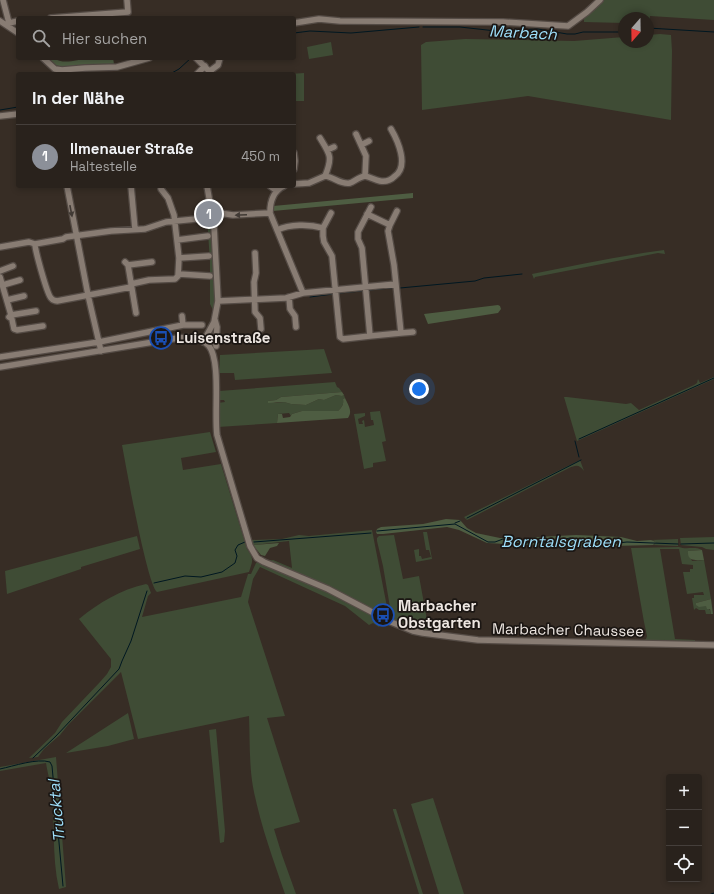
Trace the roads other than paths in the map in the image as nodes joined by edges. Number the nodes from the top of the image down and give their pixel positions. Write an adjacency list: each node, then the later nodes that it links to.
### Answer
1 (3, 0): 8 (street)
2 (127, 0): 4 (street)
3 (600, 0): 7 (street)
4 (76, 16)
5 (0, 21): 8 (street)
6 (16, 22): 8 (street)
7 (296, 23)
8 (8, 24): 9 (street)
9 (16, 31)
10 (45, 60): 15 (street)
11 (142, 60): 15 (street)
12 (198, 60): 14 (street)
13 (219, 60): 17 (street)
14 (205, 66): 16 (street); 17 (street)
15 (58, 72)
16 (199, 72)
17 (211, 72)
18 (16, 114): 19 (street)
19 (0, 116)
20 (391, 129): 28 (street)
21 (356, 134): 24 (street)
22 (320, 138): 26 (street)
23 (369, 141): 24 (street)
24 (361, 145): 28 (street)
25 (334, 147): 26 (street)
26 (327, 150): 27 (street)
27 (325, 176): 28 (street); 29 (street)
28 (364, 176)
29 (296, 184)
30 (67, 188): 51 (street, one-way to 51)
31 (131, 188): 49 (street)
32 (162, 188): 46 (street)
33 (207, 188): 38 (street)
34 (211, 188): 38 (street)
35 (273, 188): 37 (street)
36 (281, 188): 37 (street)
37 (277, 191): 42 (street)
38 (208, 196): 44 (street)
39 (371, 208): 43 (street)
40 (397, 211): 47 (street)
41 (331, 212): 48 (street)
42 (270, 213): 44 (street, one-way to 44); 50 (street)
43 (368, 214): 47 (street); 69 (street)
44 (212, 215): 77 (street)
45 (206, 218): 46 (street)
46 (175, 222): 49 (street); 53 (street)
47 (390, 225): 66 (street)
48 (323, 228): 50 (street); 70 (street)
49 (135, 229): 51 (street)
50 (277, 230): 71 (street)
51 (76, 236): 54 (street); 72 (street)
52 (208, 236): 53 (street)
53 (177, 240): 58 (street)
54 (35, 244): 55 (street); 72 (street)
55 (0, 247)
56 (255, 252): 76 (street)
57 (209, 256): 58 (street)
58 (179, 258): 62 (street)
59 (152, 262): 68 (street)
60 (13, 266): 61 (street)
61 (0, 271)
62 (179, 274): 63 (street); 68 (street)
63 (210, 276)
64 (0, 277): 67 (street)
65 (20, 280): 67 (street)
66 (396, 284): 69 (street); 90 (street)
67 (3, 285): 75 (street)
68 (131, 286): 72 (street); 79 (street)
69 (366, 287): 70 (street); 91 (street)
70 (336, 290): 71 (street); 91 (street)
71 (303, 293): 74 (street)
72 (88, 295): 92 (street)
73 (24, 296): 75 (street)
74 (289, 297): 76 (street); 86 (street)
75 (8, 300): 80 (street)
76 (254, 300): 77 (street); 87 (street)
77 (218, 301): 82 (street)
78 (36, 311): 80 (street)
79 (136, 313)
80 (10, 316): 85 (street)
81 (182, 316): 83 (street)
82 (215, 320): 94 (street); 95 (street)
83 (183, 325): 84 (street); 88 (street)
84 (202, 325)
85 (43, 326)
86 (296, 327)
87 (260, 329)
88 (151, 332): 92 (street); 93 (street)
89 (413, 332): 90 (street)
90 (401, 333): 91 (street)
91 (370, 336)
92 (99, 342): 96 (street); 97 (street)
93 (153, 342): 94 (street); 97 (street)
94 (203, 342): 101 (street, Marbacher Chaussee)
95 (216, 346)
96 (38, 351): 98 (street); 99 (street)
97 (101, 351): 99 (street)
98 (0, 357)
99 (39, 361): 100 (street)
100 (0, 367)
101 (714, 645)

